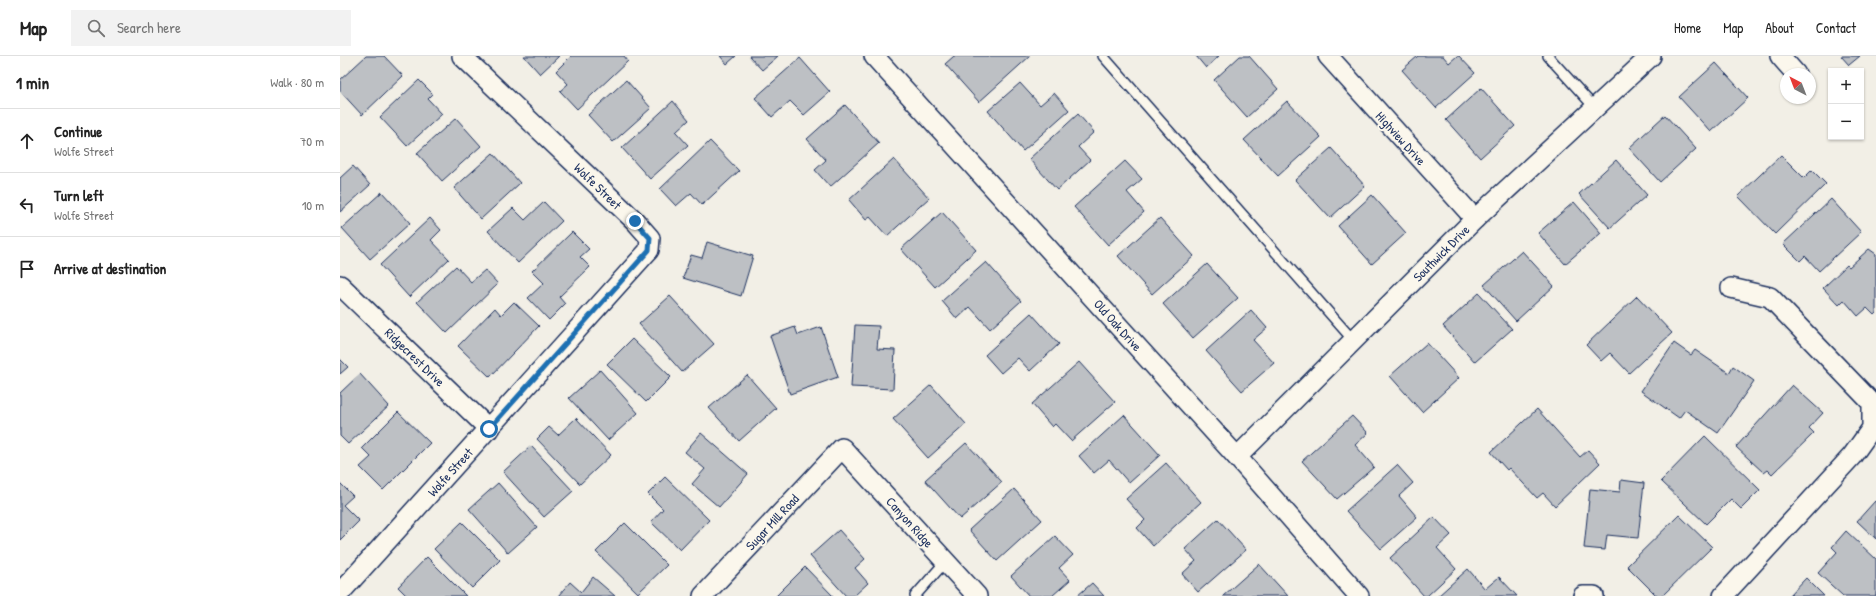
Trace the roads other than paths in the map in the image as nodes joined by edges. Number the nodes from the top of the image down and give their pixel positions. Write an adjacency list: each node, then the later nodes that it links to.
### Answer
1 (462, 56): 14 (street, Wolfe Street)
2 (874, 56): 16 (street, Old Oak Drive)
3 (1103, 56): 13 (lane)
4 (1328, 56): 10 (street, Highview Drive)
5 (1548, 56): 9 (lane)
6 (1651, 56): 9 (street, Southwick Drive)
7 (1780, 56): 8 (street)
8 (1791, 68)
9 (1595, 108): 10 (street, Southwick Drive)
10 (1475, 219): 13 (street, Southwick Drive)
11 (340, 286): 14 (street, Ridgecrest Drive)
12 (1731, 288): 25 (street)
13 (1354, 340): 16 (street, Southwick Drive)
14 (489, 429): 18 (street, Wolfe Street)
15 (842, 448): 17 (street, Canyon Ridge); 19 (street, Sugar Mill Road)
16 (1237, 457): 22 (street, Old Oak Drive)
17 (946, 561): 20 (lane); 21 (street, Canyon Ridge)
18 (340, 593)
19 (703, 596)
20 (915, 596)
21 (977, 596)
22 (1359, 596)
23 (1583, 596): 24 (street)
24 (1594, 596)
25 (1722, 596)

